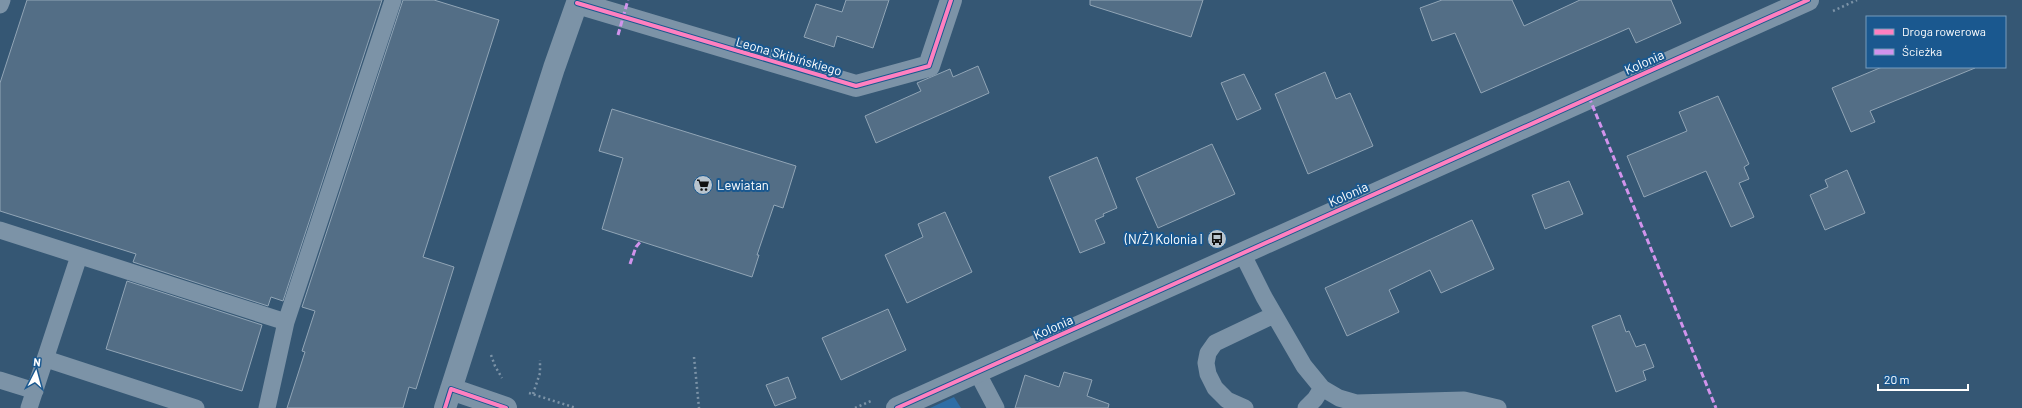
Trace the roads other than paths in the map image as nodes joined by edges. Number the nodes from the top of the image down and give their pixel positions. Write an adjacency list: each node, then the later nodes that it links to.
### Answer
1 (2, 0): 6 (lane)
2 (393, 0): 11 (lane)
3 (951, 0): 5 (street, Leona Skibińskiego)
4 (1808, 0): 8 (street, Kolonia)
5 (577, 2): 17 (street)
6 (0, 5)
7 (0, 230): 9 (lane)
8 (1242, 253): 10 (lane); 13 (street, Kolonia)
9 (79, 256): 11 (lane); 12 (lane)
10 (1274, 314): 15 (lane); 24 (lane)
11 (286, 322): 20 (lane)
12 (46, 359): 16 (lane); 19 (lane)
13 (977, 372): 22 (street, Kolonia); 23 (lane)
14 (0, 380): 16 (lane)
15 (1322, 388): 25 (lane); 26 (lane)
16 (35, 391): 18 (lane)
17 (448, 399): 21 (street)
18 (29, 408)
19 (196, 408)
20 (267, 408)
21 (506, 408)
22 (897, 408)
23 (996, 408)
24 (1245, 408)
25 (1306, 408)
26 (1498, 408)

